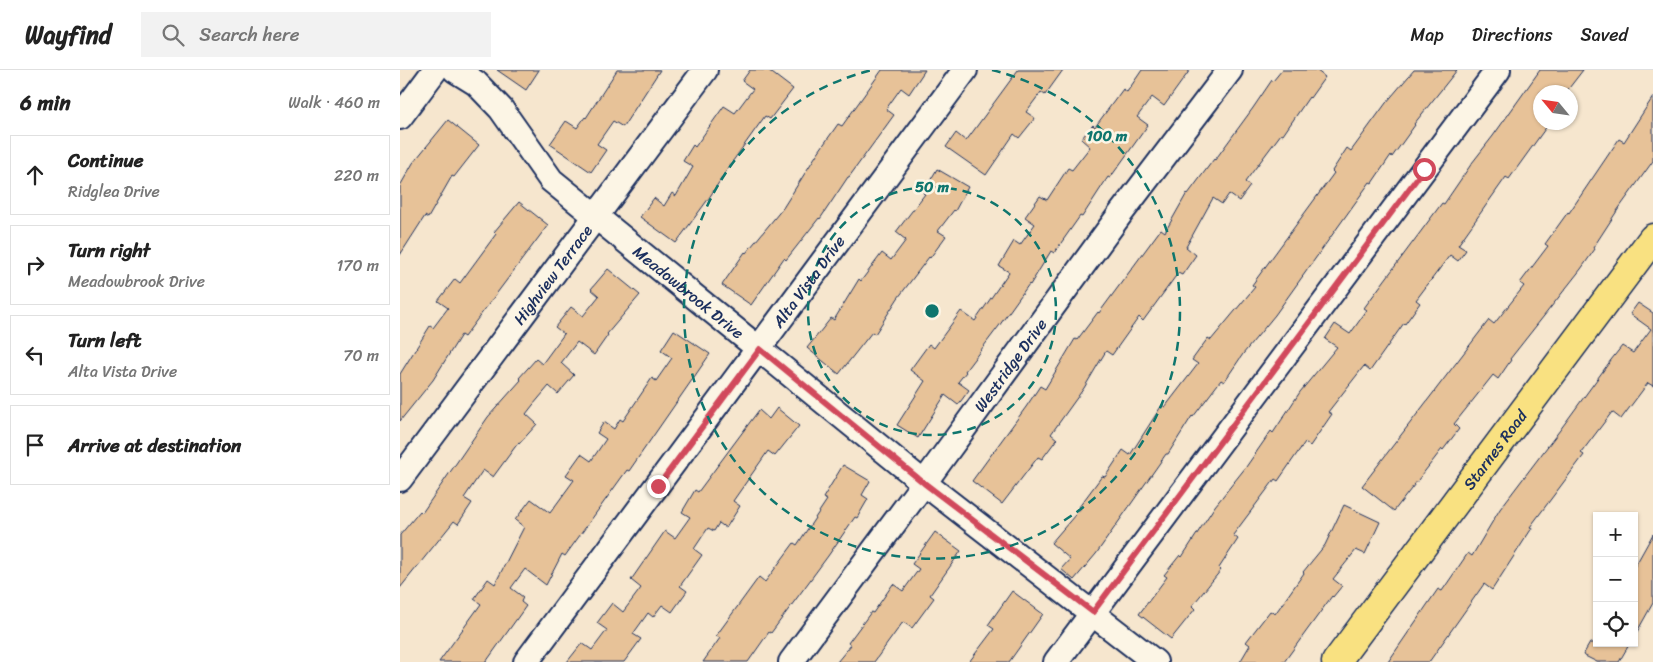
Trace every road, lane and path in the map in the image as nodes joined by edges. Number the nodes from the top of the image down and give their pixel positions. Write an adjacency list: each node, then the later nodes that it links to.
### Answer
1 (435, 70): 7 (street)
2 (455, 70): 8 (street, Meadowbrook Drive)
3 (705, 70): 8 (street, Highview Terrace)
4 (965, 70): 10 (street, Alta Vista Drive)
5 (1230, 70): 12 (street, Westridge Drive)
6 (1498, 70): 13 (street)
7 (400, 117)
8 (595, 216): 10 (street, Meadowbrook Drive); 11 (street, Highview Terrace)
9 (1653, 238): 18 (main road, Starnes Road)
10 (760, 349): 12 (street, Meadowbrook Drive); 14 (street, Alta Vista Drive)
11 (400, 479)
12 (924, 483): 13 (street, Meadowbrook Drive); 15 (street, Westridge Drive)
13 (1093, 612): 16 (street); 17 (street, Meadowbrook Drive)
14 (526, 662)
15 (791, 662)
16 (1056, 662)
17 (1155, 662)
18 (1336, 662)

